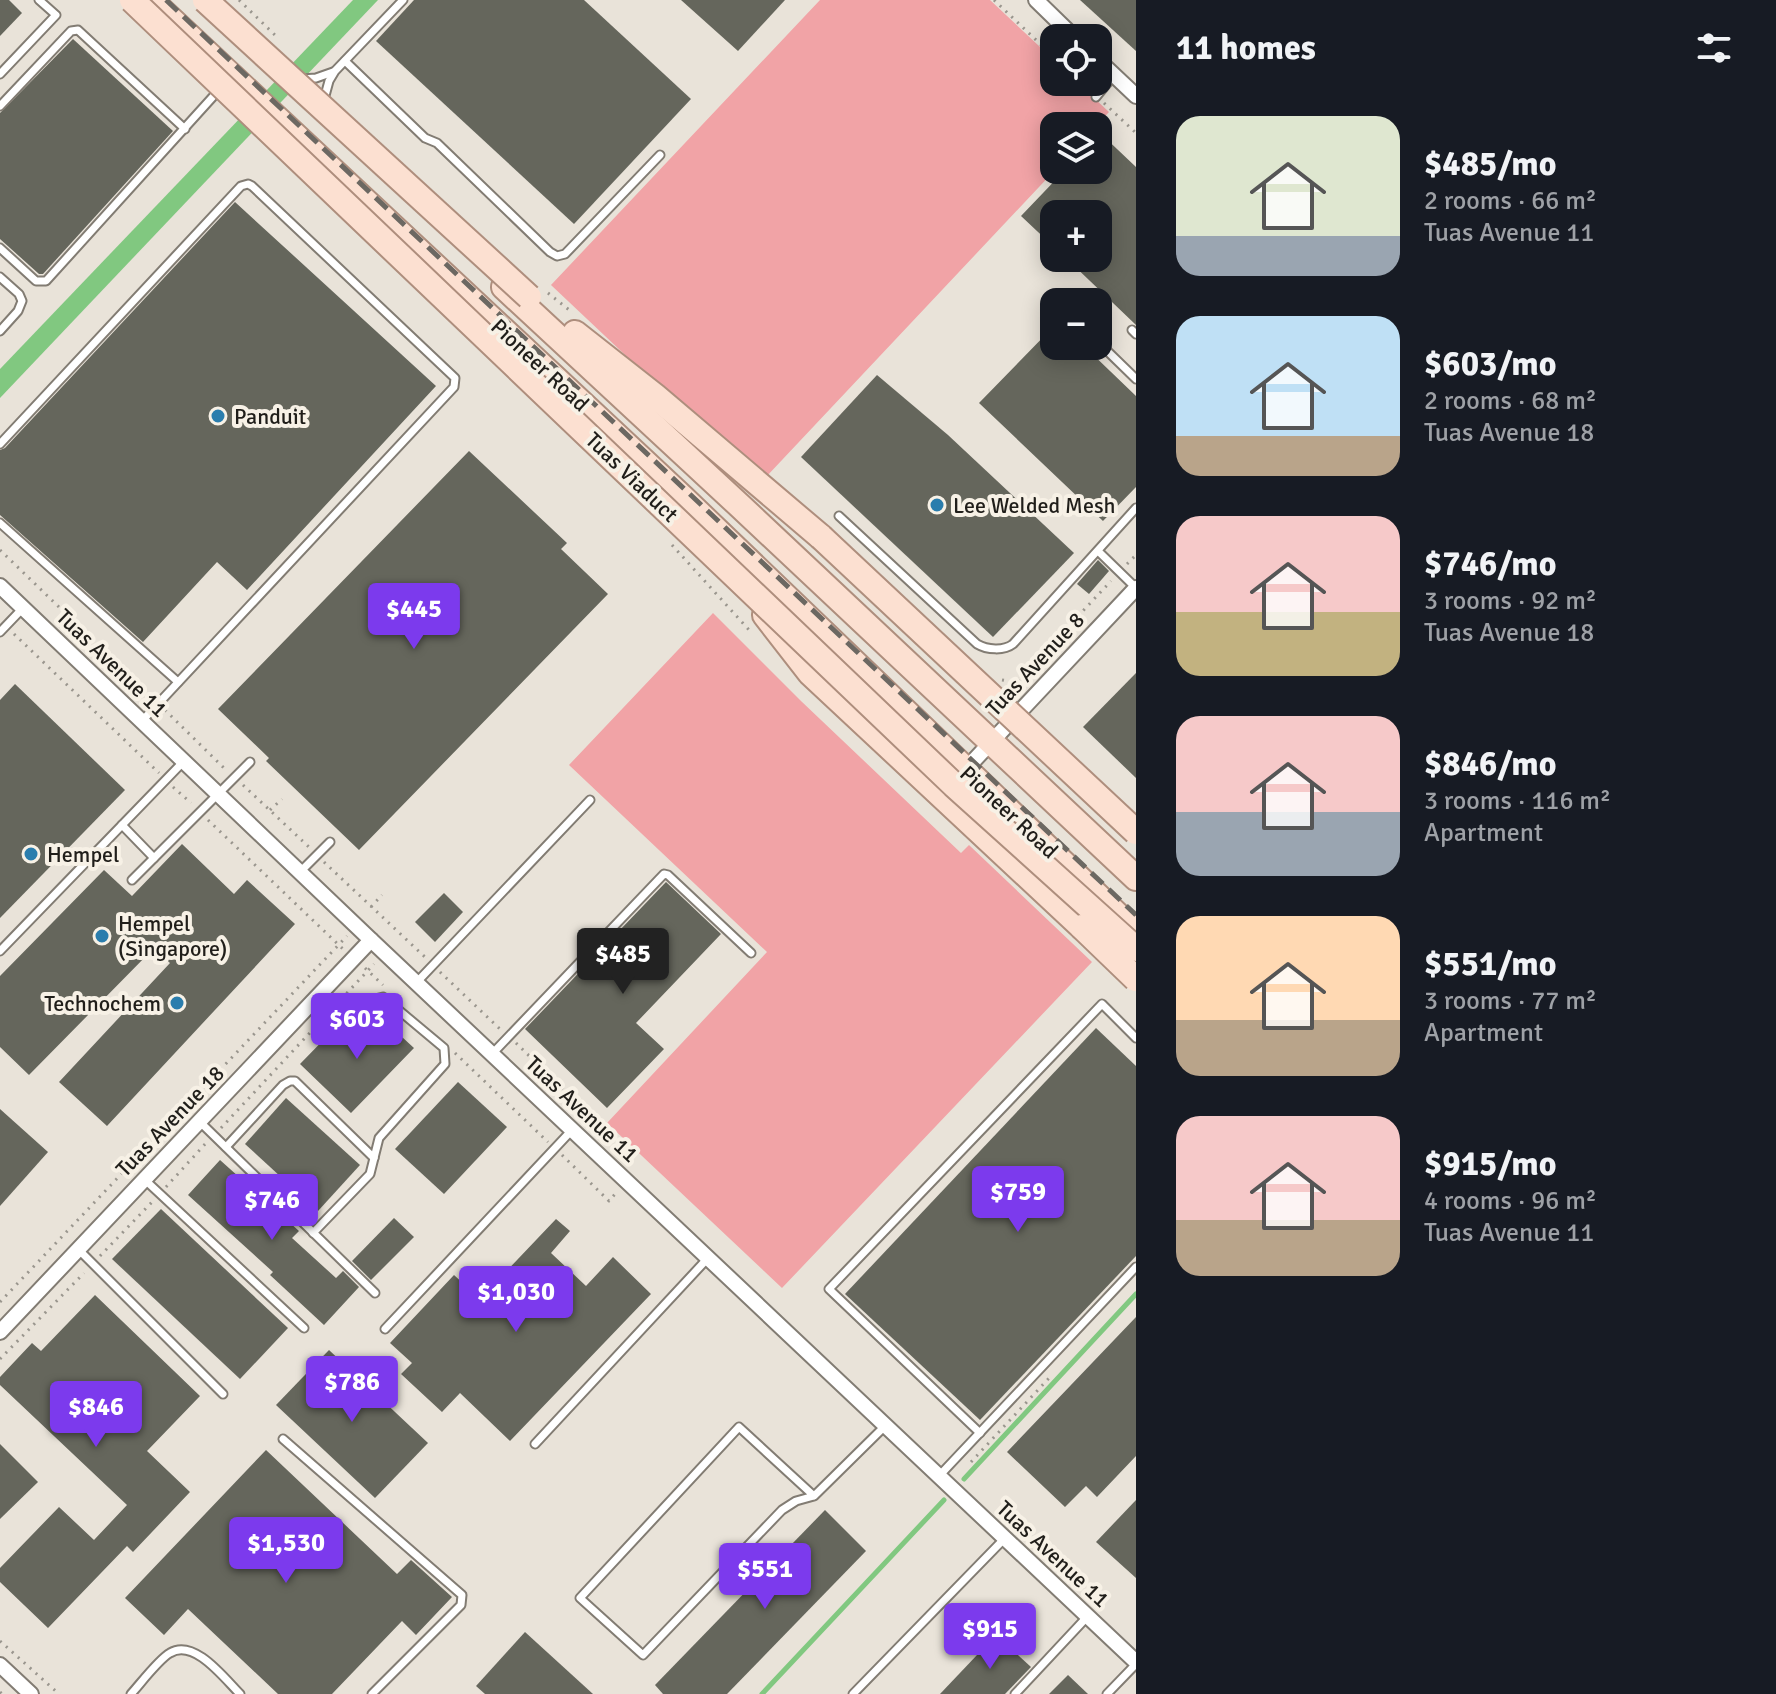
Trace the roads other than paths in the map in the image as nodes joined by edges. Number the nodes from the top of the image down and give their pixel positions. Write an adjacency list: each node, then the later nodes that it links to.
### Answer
1 (39, 0): 11 (lane)
2 (132, 0): 55 (main road, Tuas Viaduct, bridge)
3 (150, 0): 13 (main road, Pioneer Road)
4 (194, 0): 14 (main road, Pioneer Road)
5 (205, 0): 45 (main road, bridge)
6 (403, 0): 9 (lane)
7 (1036, 0): 8 (street)
8 (1061, 24)
9 (345, 61): 10 (lane); 20 (lane)
10 (335, 71): 14 (lane); 18 (lane)
11 (0, 74)
12 (1114, 75): 15 (street); 16 (lane)
13 (233, 77): 19 (lane); 27 (main road, Pioneer Road)
14 (282, 81): 18 (main road, Pioneer Road)
15 (1136, 96)
16 (1096, 97)
17 (0, 106): 19 (lane)
18 (320, 116): 38 (main road, Pioneer Road)
19 (185, 129): 21 (lane)
20 (660, 155)
21 (0, 248)
22 (0, 277): 23 (lane)
23 (0, 331)
24 (1112, 356): 25 (lane)
25 (1136, 379)
26 (0, 444): 36 (lane)
27 (683, 498): 41 (main road, Pioneer Road); 58 (main road, bridge)
28 (1136, 508): 31 (lane)
29 (839, 516): 31 (lane)
30 (0, 523): 36 (lane)
31 (1098, 551): 33 (lane)
32 (0, 586): 34 (street, Tuas Avenue 11)
33 (1136, 588): 38 (street, Tuas Avenue 8)
34 (23, 608): 35 (lane); 37 (street, Tuas Avenue 11)
35 (3, 629)
36 (178, 682): 37 (lane)
37 (142, 721): 39 (street, Tuas Avenue 11)
38 (991, 742): 41 (street, Tuas Avenue 8); 49 (main road, Pioneer Road)
39 (184, 761): 42 (street, Tuas Avenue 11); 44 (lane)
40 (250, 762): 42 (lane)
41 (965, 770): 51 (main road, Pioneer Road)
42 (219, 794): 47 (lane); 48 (street, Tuas Avenue 11)
43 (590, 800): 59 (lane)
44 (122, 825): 47 (lane); 56 (lane)
45 (1136, 832)
46 (330, 842): 48 (lane)
47 (154, 858): 50 (lane)
48 (300, 872): 53 (street, Tuas Avenue 11)
49 (1136, 878)
50 (132, 880)
51 (1115, 912): 52 (main road, Pioneer Road); 54 (lane)
52 (1136, 933)
53 (371, 940): 59 (street, Tuas Avenue 11); 63 (street, Tuas Avenue 18)
54 (1086, 944)
55 (1136, 949)
56 (0, 951)
57 (751, 953): 62 (lane)
58 (1136, 979)
59 (416, 983): 62 (street, Tuas Avenue 11)
60 (356, 1021): 66 (lane)
61 (1136, 1038): 78 (lane)
62 (492, 1054): 64 (street, Tuas Avenue 11)
63 (199, 1121): 65 (lane); 67 (street, Tuas Avenue 18)
64 (572, 1130): 70 (street, Tuas Avenue 11); 74 (lane)
65 (226, 1147): 66 (lane); 68 (lane)
66 (374, 1158): 68 (lane)
67 (144, 1179): 69 (street, Tuas Avenue 18); 73 (lane)
68 (313, 1233): 72 (lane)
69 (78, 1249): 75 (street, Tuas Avenue 18); 76 (lane)
70 (708, 1258): 77 (street, Tuas Avenue 11); 80 (lane)
71 (1136, 1267): 78 (lane)
72 (375, 1293)
73 (304, 1328)
74 (385, 1329)
75 (0, 1332)
76 (223, 1394)
77 (885, 1426): 81 (street, Tuas Avenue 11); 82 (lane)
78 (980, 1433): 81 (lane)
79 (283, 1439): 90 (lane)
80 (535, 1444)
81 (939, 1476): 83 (street, Tuas Avenue 11)
82 (814, 1496): 82 (lane)
83 (1005, 1538): 84 (street, Tuas Avenue 11); 91 (lane)
84 (1088, 1617): 85 (street, Tuas Avenue 11); 92 (lane)
85 (1136, 1663): 93 (lane)
86 (0, 1665): 87 (street)
87 (31, 1694)
88 (131, 1694): 89 (lane)
89 (240, 1694)
90 (372, 1694)
91 (853, 1694)
92 (1015, 1694)
93 (1107, 1694)

